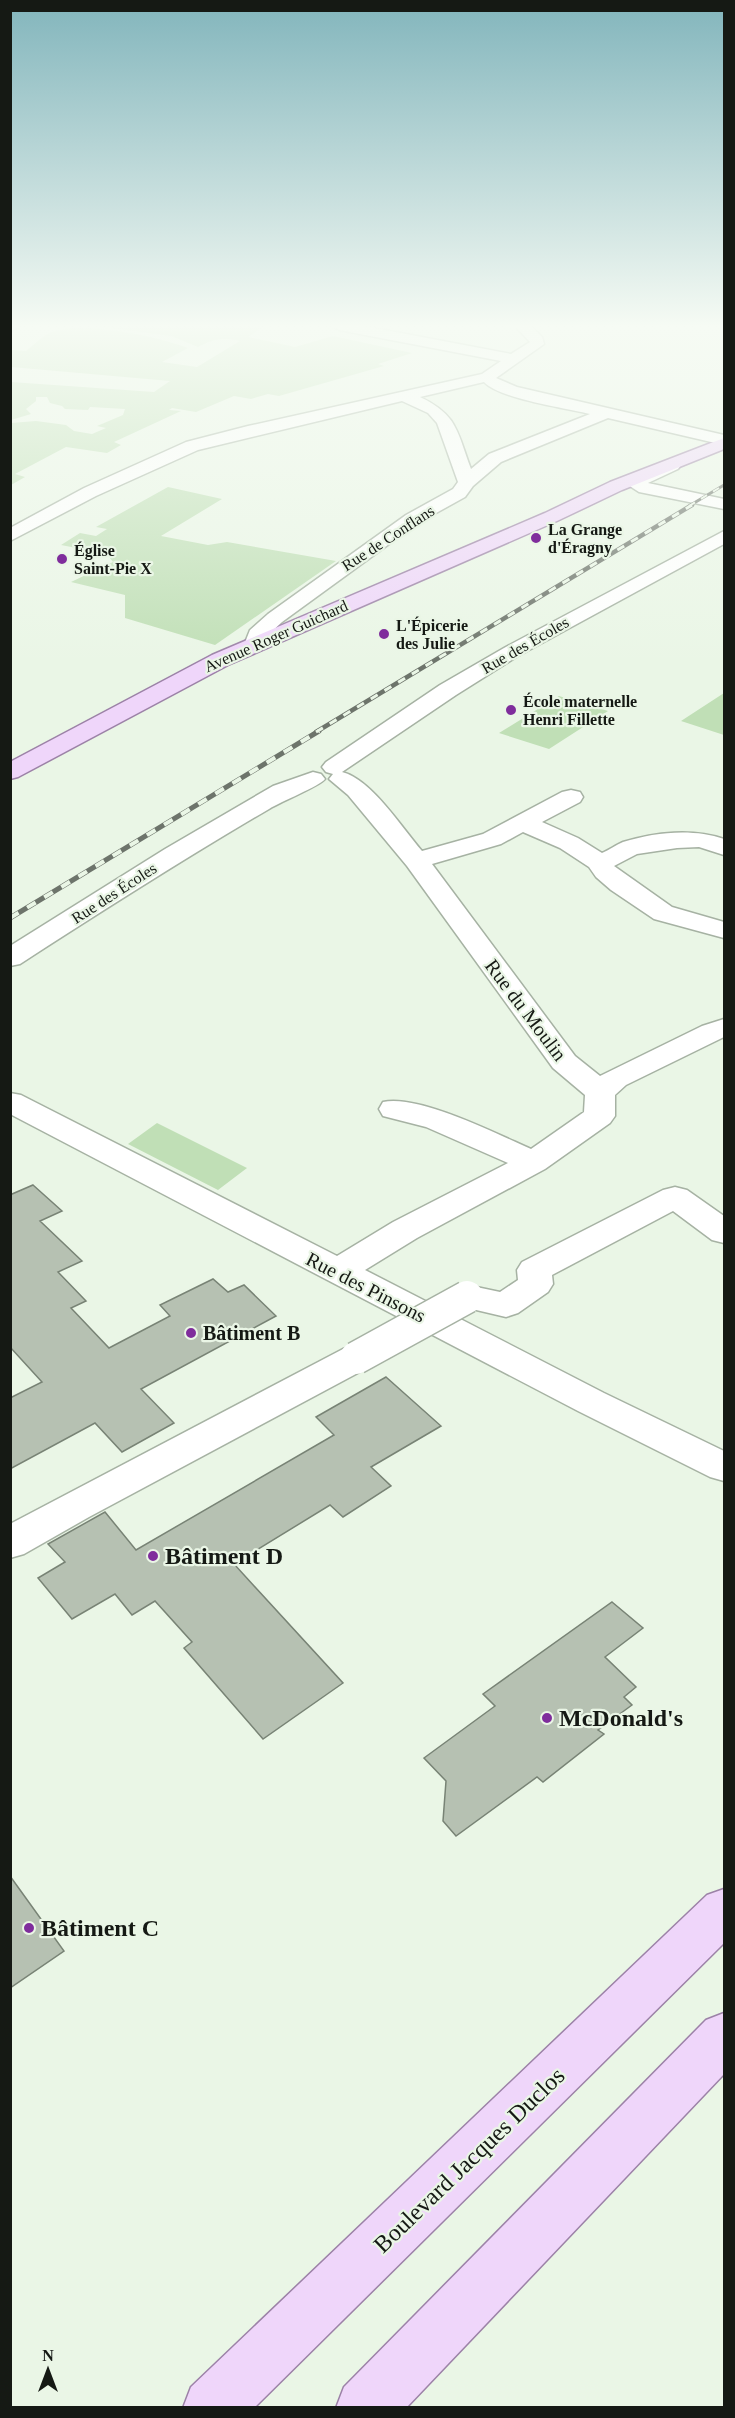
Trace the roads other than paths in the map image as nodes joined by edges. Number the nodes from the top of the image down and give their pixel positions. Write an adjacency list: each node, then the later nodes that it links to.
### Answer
1 (219, 439): 8 (street)
2 (451, 439): 5 (street)
3 (540, 439): 5 (street, Rue de Conflans)
4 (724, 442): 6 (main road, Avenue Roger Guichard); 6 (main road, Avenue Roger Guichard)
5 (467, 482): 10 (street, Rue de Conflans)
6 (639, 484): 7 (street); 10 (main road, Avenue Roger Guichard)
7 (724, 504)
8 (10, 536)
9 (722, 539): 12 (street, Rue des Écoles)
10 (255, 645): 11 (main road, Avenue Roger Guichard)
11 (10, 772)
12 (330, 775): 16 (street, Rue du Moulin); 19 (street, Rue des Écoles)
13 (572, 797): 14 (street)
14 (523, 822): 16 (street); 17 (street)
15 (724, 847): 17 (street)
16 (416, 861): 21 (street, Rue du Moulin)
17 (599, 862): 18 (street)
18 (724, 930)
19 (10, 958)
20 (717, 1038): 21 (street)
21 (600, 1092): 24 (street)
22 (10, 1102): 26 (street, Rue des Pinsons)
23 (394, 1109): 24 (street)
24 (534, 1162): 26 (street)
25 (724, 1232): 28 (street, bridge)
26 (336, 1272): 27 (street, Rue des Pinsons)
27 (724, 1467)
28 (10, 1543)
29 (724, 1911): 31 (main road, Boulevard Jacques Duclos)
30 (724, 2038): 32 (main road)
31 (212, 2408)
32 (365, 2408)

